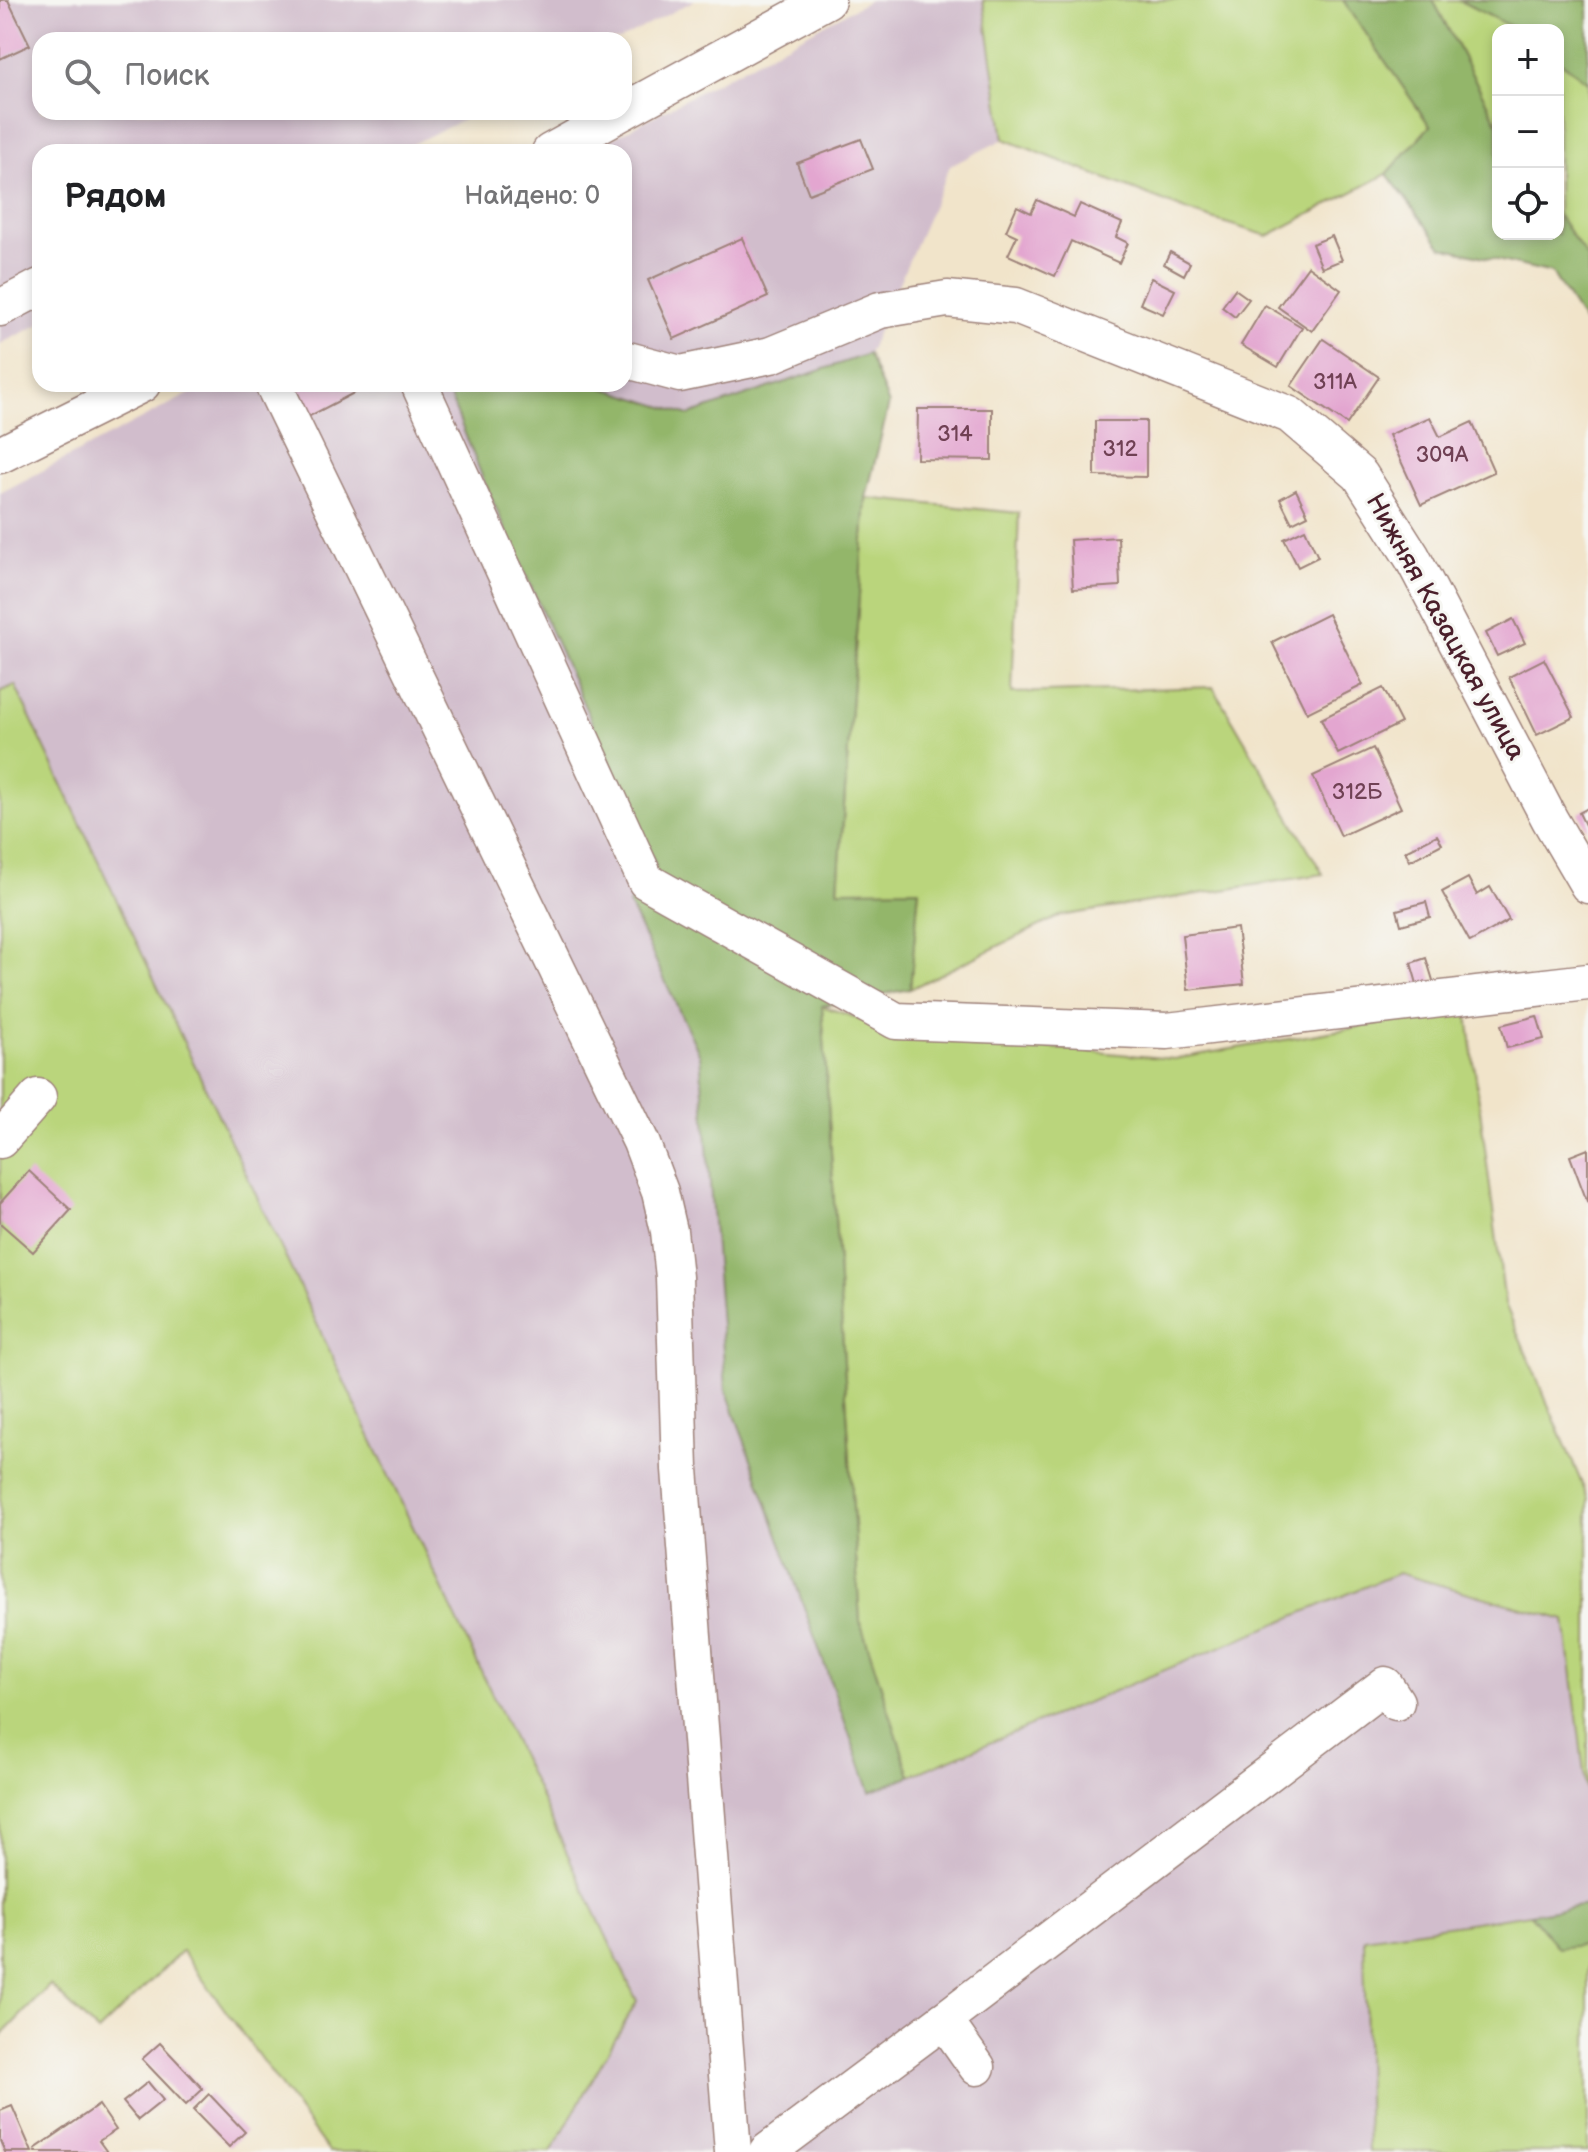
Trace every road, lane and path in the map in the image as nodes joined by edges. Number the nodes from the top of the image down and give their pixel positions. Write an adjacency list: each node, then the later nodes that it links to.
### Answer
1 (827, 0): 2 (street)
2 (632, 106)
3 (607, 120): 4 (street)
4 (564, 144)
5 (32, 291): 6 (street)
6 (0, 308)
7 (632, 361): 12 (street, Нижняя Казацкая улица)
8 (126, 392): 11 (street)
9 (277, 392): 19 (street)
10 (423, 392): 13 (street)
11 (0, 455)
12 (1588, 885)
13 (1588, 982)
14 (38, 1097): 15 (street)
15 (0, 1140)
16 (1396, 1702): 17 (street)
17 (944, 2020): 18 (street); 20 (street)
18 (977, 2067)
19 (733, 2152)
20 (767, 2152)

